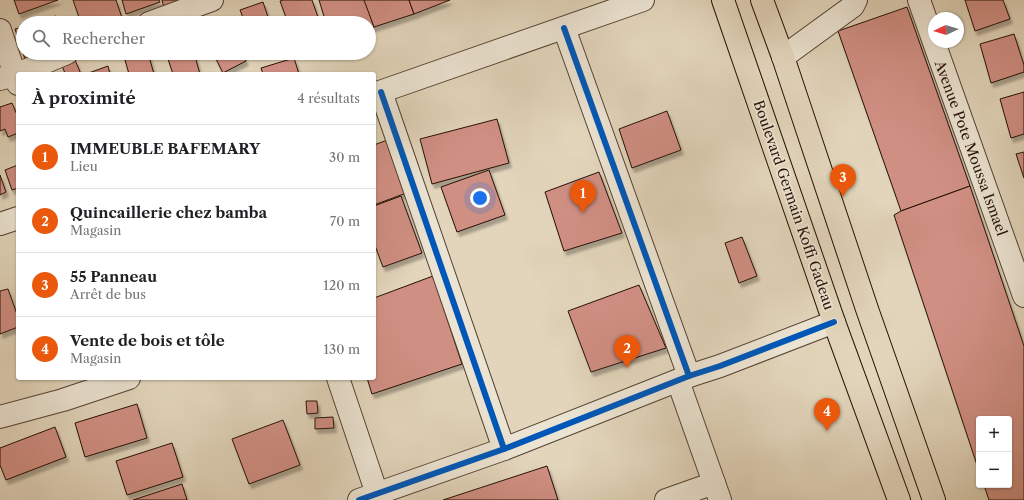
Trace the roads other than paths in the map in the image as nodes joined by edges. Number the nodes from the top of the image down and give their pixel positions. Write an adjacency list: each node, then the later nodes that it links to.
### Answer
1 (212, 0): 7 (street)
2 (643, 0): 8 (street)
3 (722, 0): 18 (main road, Boulevard Germain Koffi Gadeau)
4 (762, 0): 10 (main road)
5 (856, 0): 10 (street)
6 (919, 0): 17 (street, Avenue Pote Moussa Ismael)
7 (168, 16)
8 (564, 28): 14 (street); 19 (street)
9 (0, 30): 13 (street)
10 (783, 57): 28 (main road)
11 (52, 60): 12 (street)
12 (26, 72)
13 (11, 79)
14 (378, 93): 23 (street)
15 (16, 219): 16 (street)
16 (0, 224)
17 (1024, 296)
18 (834, 322): 19 (street); 27 (main road, Boulevard Germain Koffi Gadeau)
19 (683, 378): 23 (street); 24 (street)
20 (123, 380): 22 (street)
21 (339, 380): 25 (street)
22 (0, 417)
23 (504, 448): 25 (street)
24 (717, 492): 26 (street)
25 (368, 497)
26 (666, 500)
27 (899, 500)
28 (934, 500)

